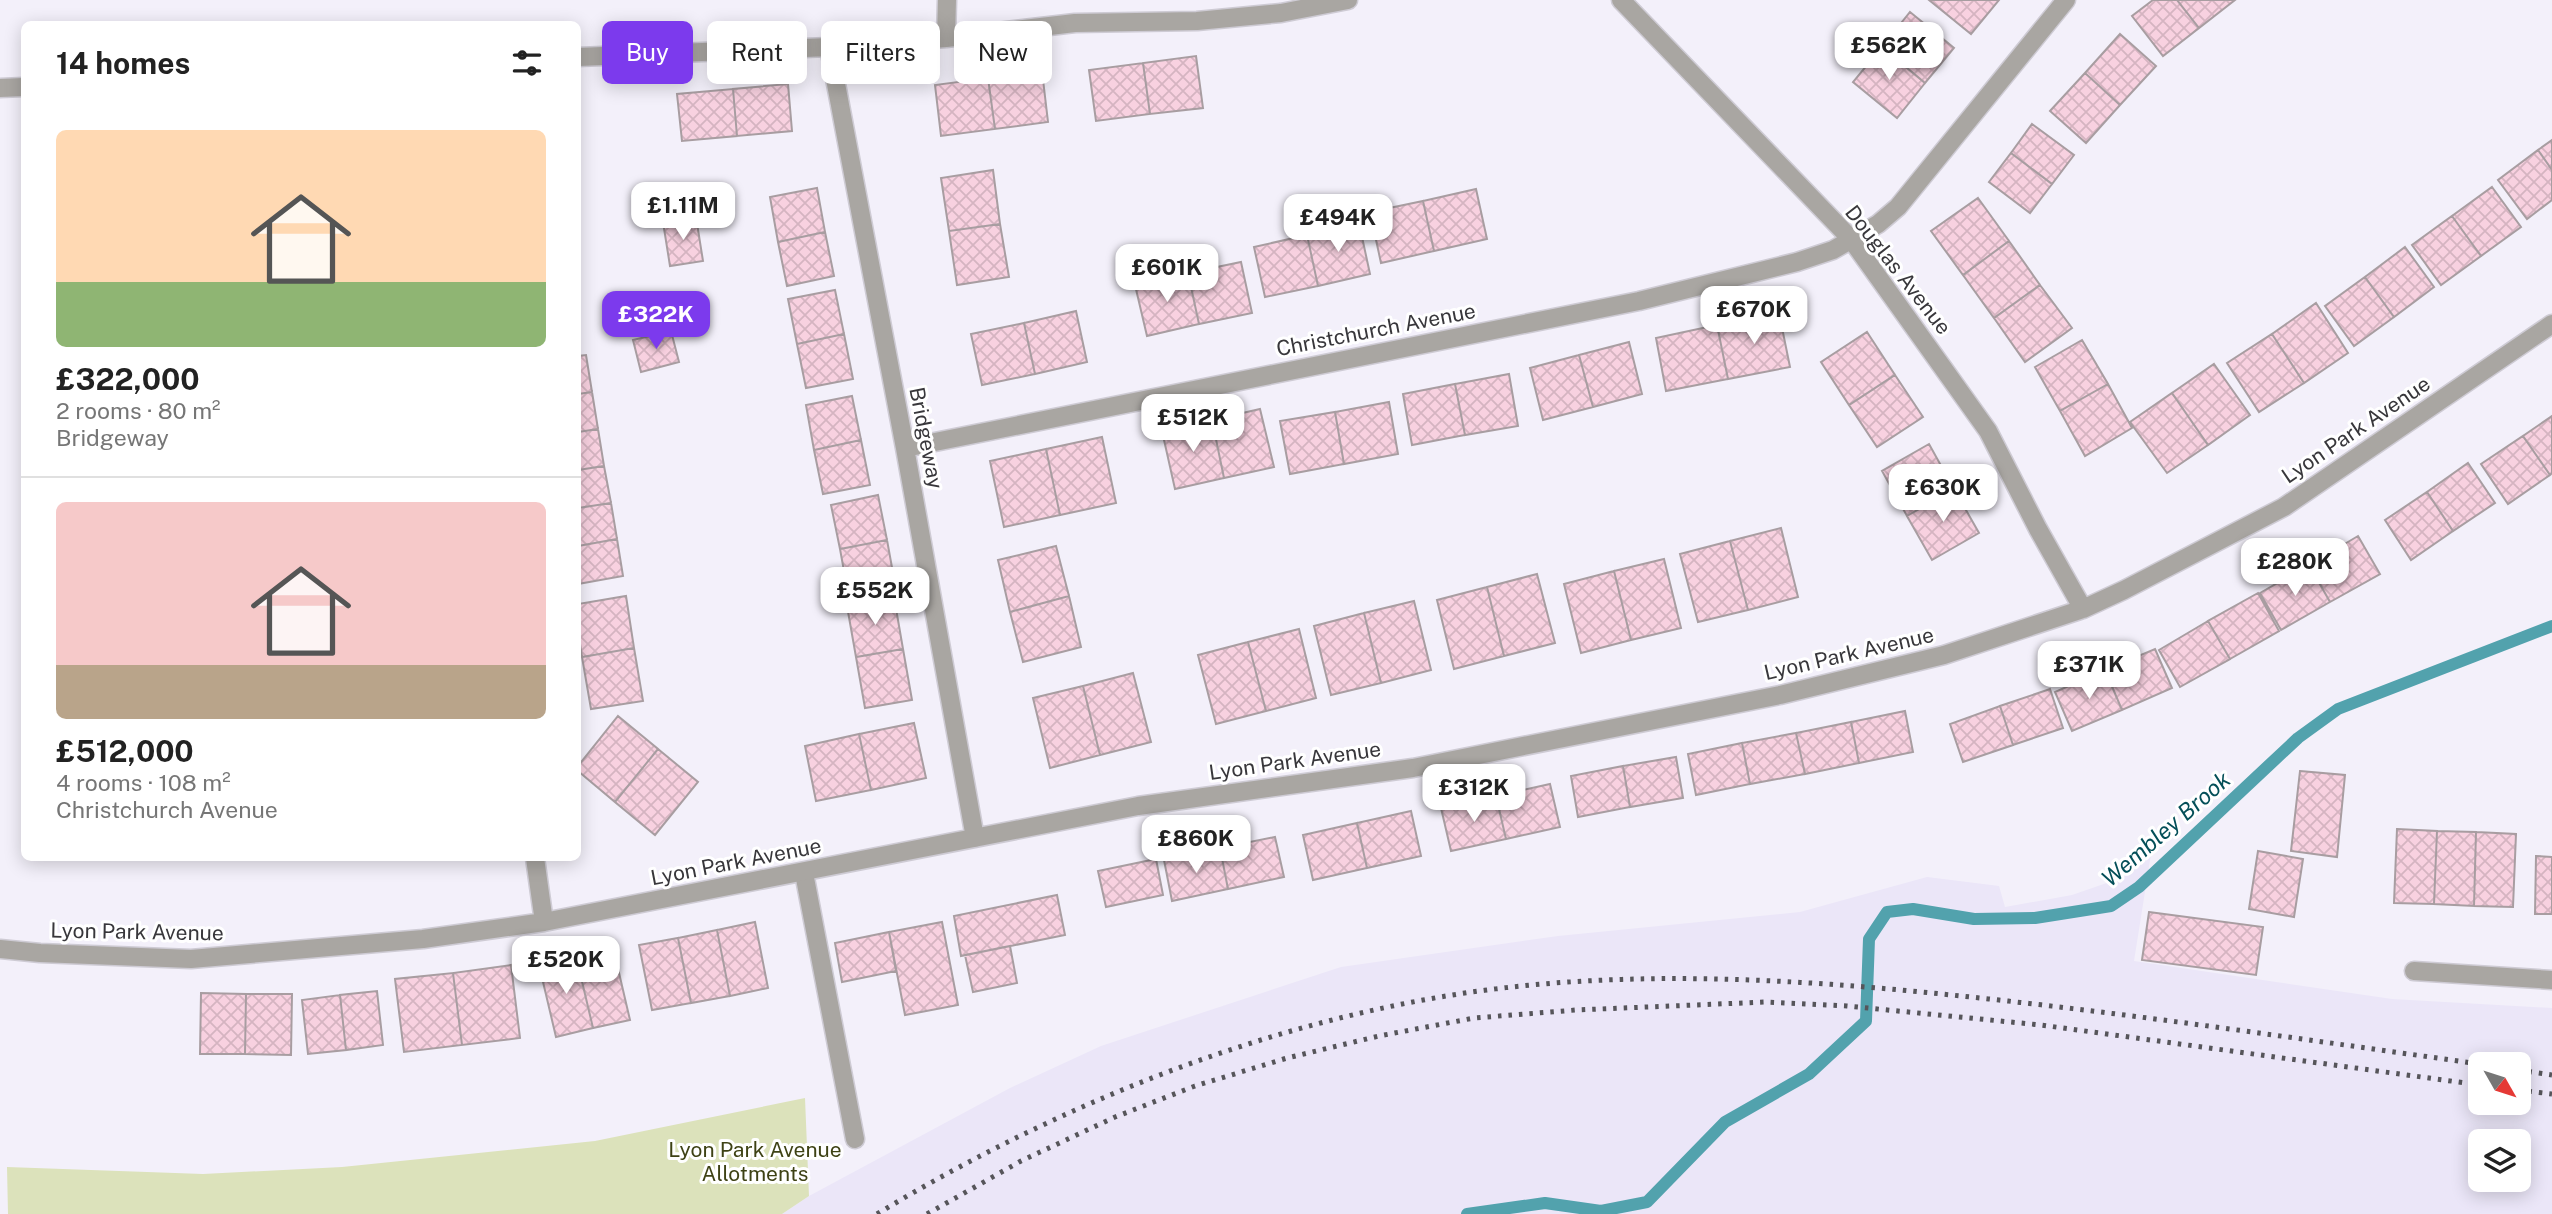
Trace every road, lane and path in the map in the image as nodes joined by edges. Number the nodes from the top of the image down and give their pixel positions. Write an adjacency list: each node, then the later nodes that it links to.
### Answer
1 (947, 0): 6 (street)
2 (1348, 0): 6 (street)
3 (1621, 0): 12 (street, Douglas Avenue)
4 (2066, 0): 12 (street, Christchurch Avenue)
5 (940, 38): 6 (street)
6 (946, 38)
7 (821, 47): 8 (street)
8 (581, 57)
9 (836, 84): 14 (street, Bridgeway)
10 (21, 87): 11 (street)
11 (0, 88)
12 (1851, 239): 14 (street, Christchurch Avenue); 15 (street, Douglas Avenue)
13 (2552, 324): 15 (street, Lyon Park Avenue)
14 (905, 448): 16 (street, Bridgeway)
15 (2083, 609): 16 (street, Lyon Park Avenue)
16 (975, 838): 18 (street, Lyon Park Avenue)
17 (535, 861): 19 (street)
18 (804, 873): 19 (street, Lyon Park Avenue); 23 (street)
19 (544, 922): 20 (street, Lyon Park Avenue)
20 (0, 949)
21 (2414, 971): 22 (street)
22 (2552, 980)
23 (855, 1139)

